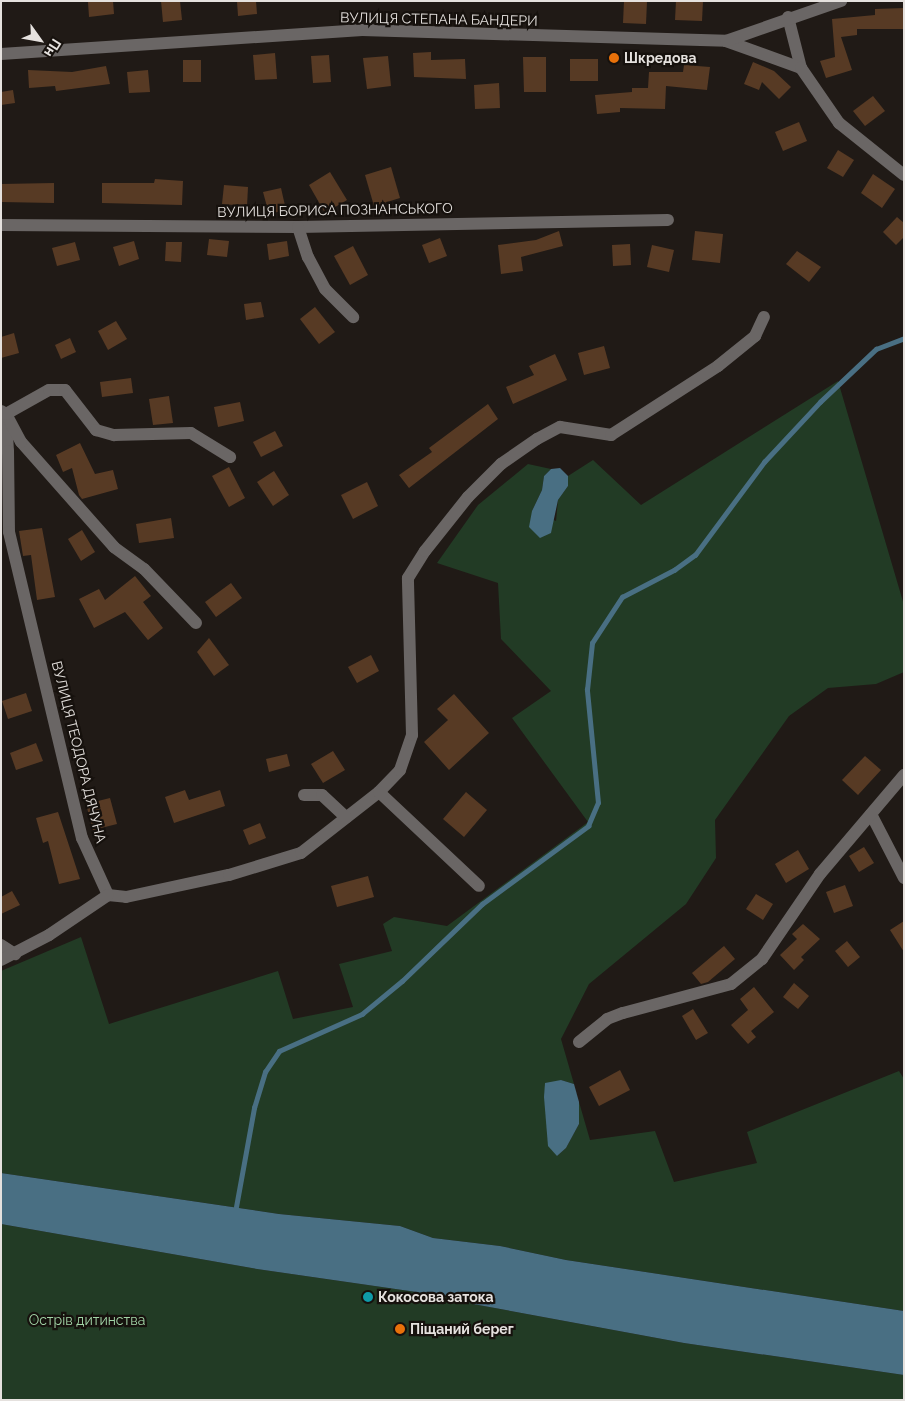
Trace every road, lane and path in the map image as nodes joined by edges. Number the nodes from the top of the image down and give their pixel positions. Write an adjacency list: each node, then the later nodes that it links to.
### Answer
1 (841, 1): 2 (street, ВУЛИЦЯ СТЕПАНА БАНДЕРИ)
2 (788, 17): 3 (street, ВУЛИЦЯ СТЕПАНА БАНДЕРИ); 5 (street)
3 (726, 41): 4 (street, ВУЛИЦЯ СТЕПАНА БАНДЕРИ); 5 (street)
4 (1, 54)
5 (801, 68): 6 (street)
6 (904, 175)
7 (668, 220): 9 (street, ВУЛИЦЯ БОРИСА ПОЗНАНСЬКОГО)
8 (1, 225): 9 (street, ВУЛИЦЯ БОРИСА ПОЗНАНСЬКОГО)
9 (298, 227): 10 (street)
10 (353, 317)
11 (764, 317): 16 (street)
12 (3, 413): 13 (street); 14 (street); 22 (street, ВУЛИЦЯ ТЕОДОРА ДЯЧУНА)
13 (230, 457)
14 (196, 623)
15 (904, 775): 18 (street)
16 (379, 792): 19 (street); 21 (street)
17 (304, 795): 19 (street)
18 (871, 814): 20 (street); 26 (street)
19 (346, 817): 22 (street)
20 (904, 878)
21 (479, 886)
22 (108, 895): 24 (street)
23 (1, 945): 24 (street)
24 (15, 954): 25 (street)
25 (1, 960)
26 (579, 1042)

